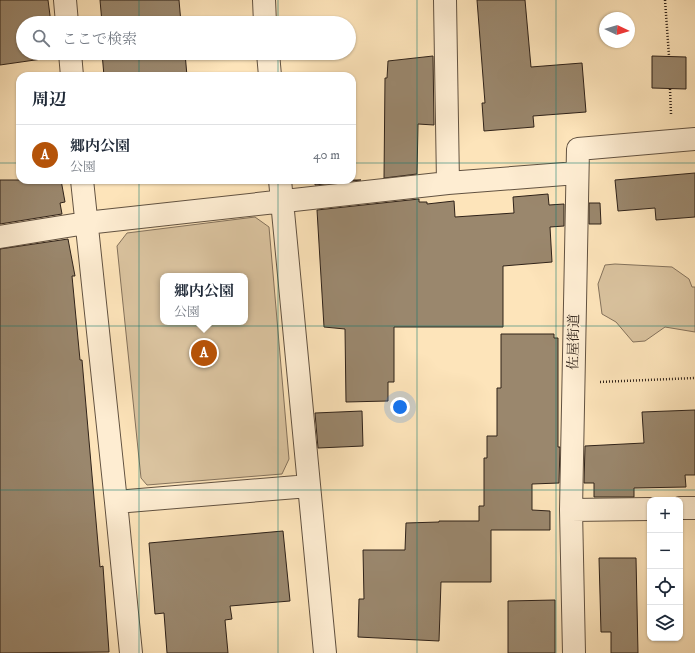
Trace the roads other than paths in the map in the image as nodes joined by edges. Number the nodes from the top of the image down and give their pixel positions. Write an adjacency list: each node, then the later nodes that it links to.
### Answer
1 (65, 0): 4 (street)
2 (264, 0): 5 (street)
3 (445, 0): 12 (street)
4 (66, 16)
5 (265, 16)
6 (71, 60): 8 (street)
7 (269, 60): 9 (street)
8 (72, 72)
9 (270, 72)
10 (695, 139): 11 (street, 佐屋街道)
11 (577, 173): 12 (street); 23 (street, 佐屋街道)
12 (448, 183): 15 (street)
13 (82, 184): 16 (street)
14 (280, 184): 15 (street)
15 (282, 202): 16 (street); 18 (street)
16 (86, 223): 17 (street); 19 (street)
17 (0, 237)
18 (309, 486): 19 (street); 25 (street)
19 (116, 502): 24 (street)
20 (683, 508): 21 (street)
21 (695, 508)
22 (647, 509): 23 (street)
23 (571, 510): 26 (street, 佐屋街道)
24 (131, 653)
25 (325, 653)
26 (574, 653)

